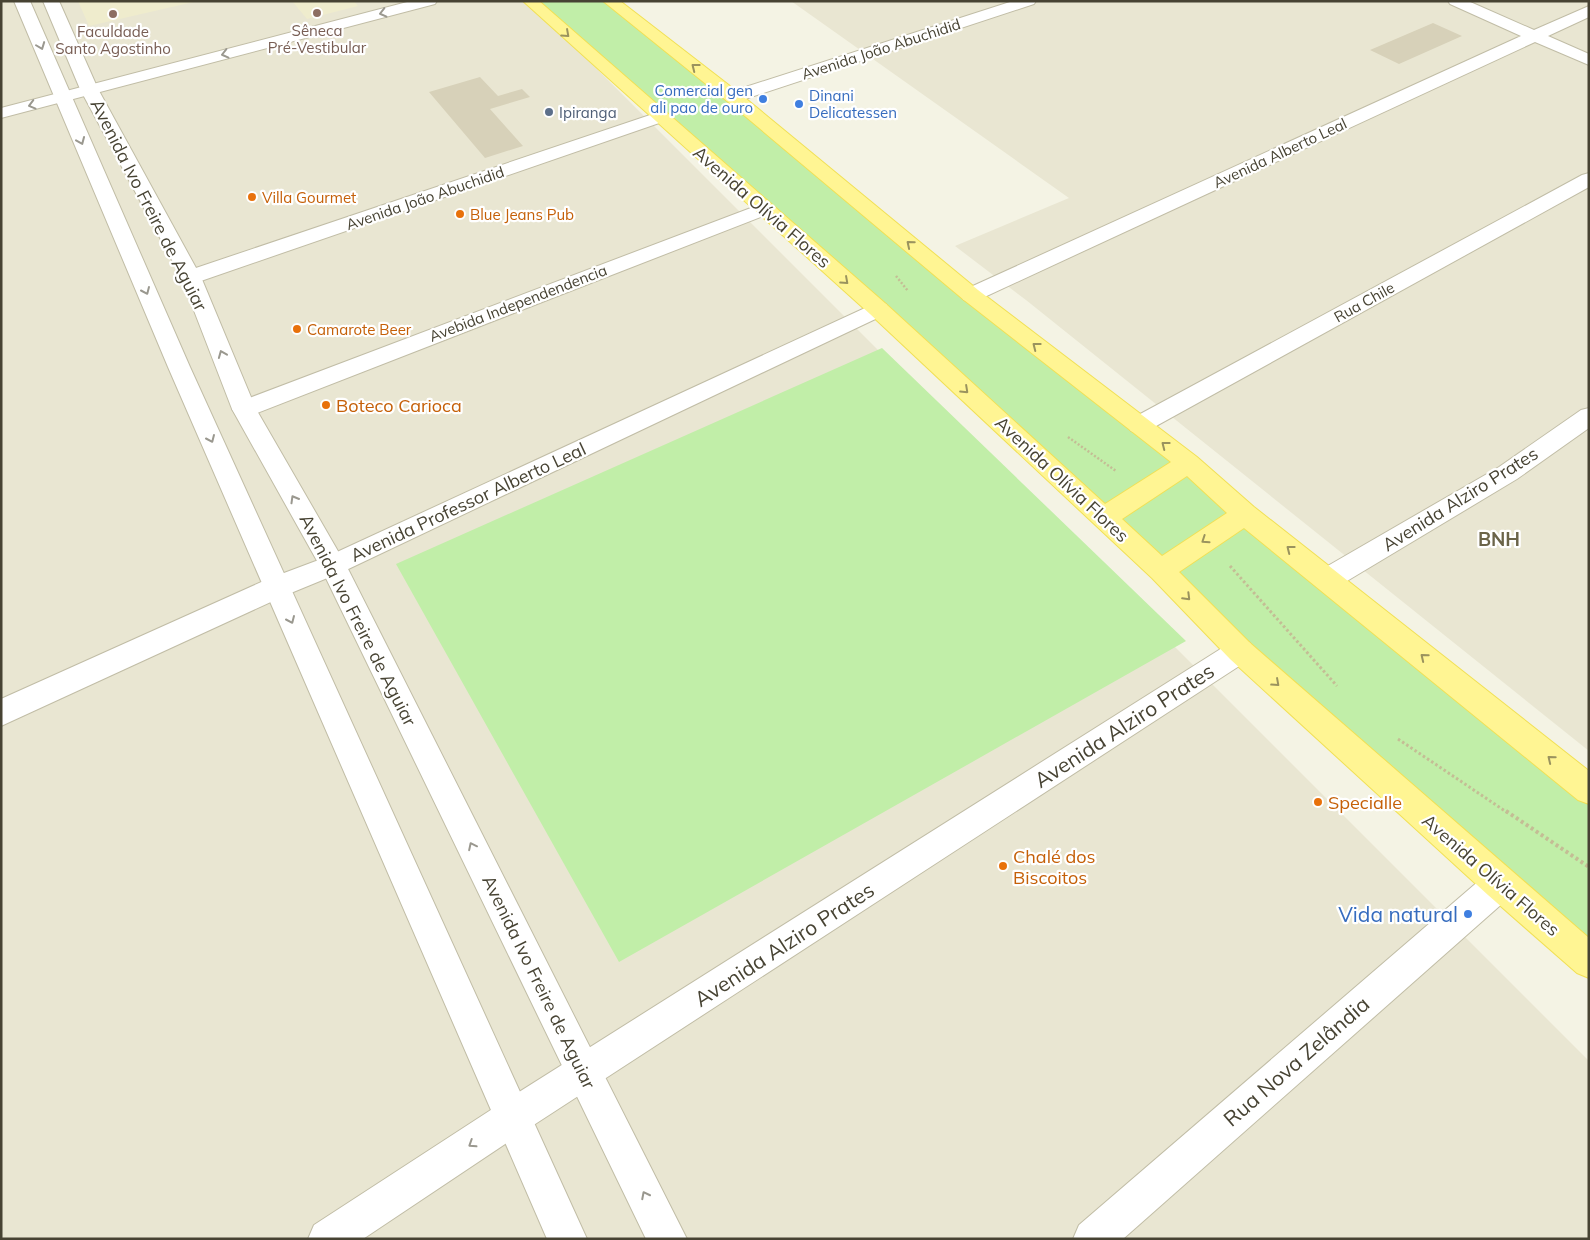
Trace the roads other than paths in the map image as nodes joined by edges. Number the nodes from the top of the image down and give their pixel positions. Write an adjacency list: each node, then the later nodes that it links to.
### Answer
1 (22, 1): 12 (street, Avenida Ivo Freire de Aguiar, one-way to 12)
2 (50, 1): 11 (street, Avenida Ivo Freire de Aguiar)
3 (430, 1): 11 (street, one-way to 11)
4 (530, 1): 15 (main road, Avenida Olívia Flores, one-way to 15)
5 (610, 1): 13 (main road, one-way to 5)
6 (1029, 1): 13 (street, Avenida João Abuchidid)
7 (1455, 1): 9 (street)
8 (1589, 11): 9 (street, Avenida Alberto Leal)
9 (1534, 36): 10 (street); 19 (street, Avenida Alberto Leal)
10 (1589, 60)
11 (89, 89): 12 (street); 18 (street, Avenida Ivo Freire de Aguiar)
12 (62, 97): 14 (street, one-way to 14); 30 (street, Avenida Ivo Freire de Aguiar, one-way to 30)
13 (733, 97): 19 (main road, one-way to 13)
14 (1, 113)
15 (659, 117): 17 (main road, Avenida Olívia Flores); 18 (street, Avenida João Abuchidid)
16 (1589, 179): 23 (street, Rua Chile)
17 (764, 209): 20 (main road, Avenida Olívia Flores, one-way to 20); 21 (street, Avebida Independendencia)
18 (191, 277): 21 (street, Avenida Ivo Freire de Aguiar, one-way to 18)
19 (971, 295): 23 (main road, one-way to 19)
20 (878, 309): 26 (main road, Avenida Olívia Flores, one-way to 26); 27 (street, Avenida Professor Alberto Leal)
21 (244, 408): 27 (street, Avenida Ivo Freire de Aguiar, one-way to 21)
22 (1589, 416): 29 (street, Avenida Alziro Prates)
23 (1139, 425): 24 (main road, one-way to 23)
24 (1188, 463): 25 (main road); 26 (main road)
25 (1245, 514): 28 (main road, one-way to 28); 29 (main road, one-way to 25)
26 (1104, 518): 28 (main road, Avenida Olívia Flores)
27 (333, 565): 30 (street, Avenida Professor Alberto Leal); 36 (street, Avenida Ivo Freire de Aguiar, one-way to 27)
28 (1161, 571): 31 (main road, Avenida Olívia Flores, one-way to 31)
29 (1328, 579): 33 (main road, one-way to 29)
30 (277, 587): 32 (street, Avenida Professor Alberto Leal); 37 (street, Avenida Ivo Freire de Aguiar, one-way to 37)
31 (1240, 651): 34 (main road, Avenida Olívia Flores, one-way to 34); 36 (street, Avenida Alziro Prates)
32 (1, 713)
33 (1589, 790)
34 (1500, 884): 35 (main road, Avenida Olívia Flores); 41 (street, Rua Nova Zelândia)
35 (1589, 961)
36 (584, 1072): 37 (street, Avenida Alziro Prates); 40 (street, Avenida Ivo Freire de Aguiar, one-way to 36)
37 (513, 1117): 38 (street, Avenida Alziro Prates, one-way to 38); 39 (street, Avenida Ivo Freire de Aguiar)
38 (328, 1239)
39 (567, 1239)
40 (667, 1239)
41 (1093, 1239)

